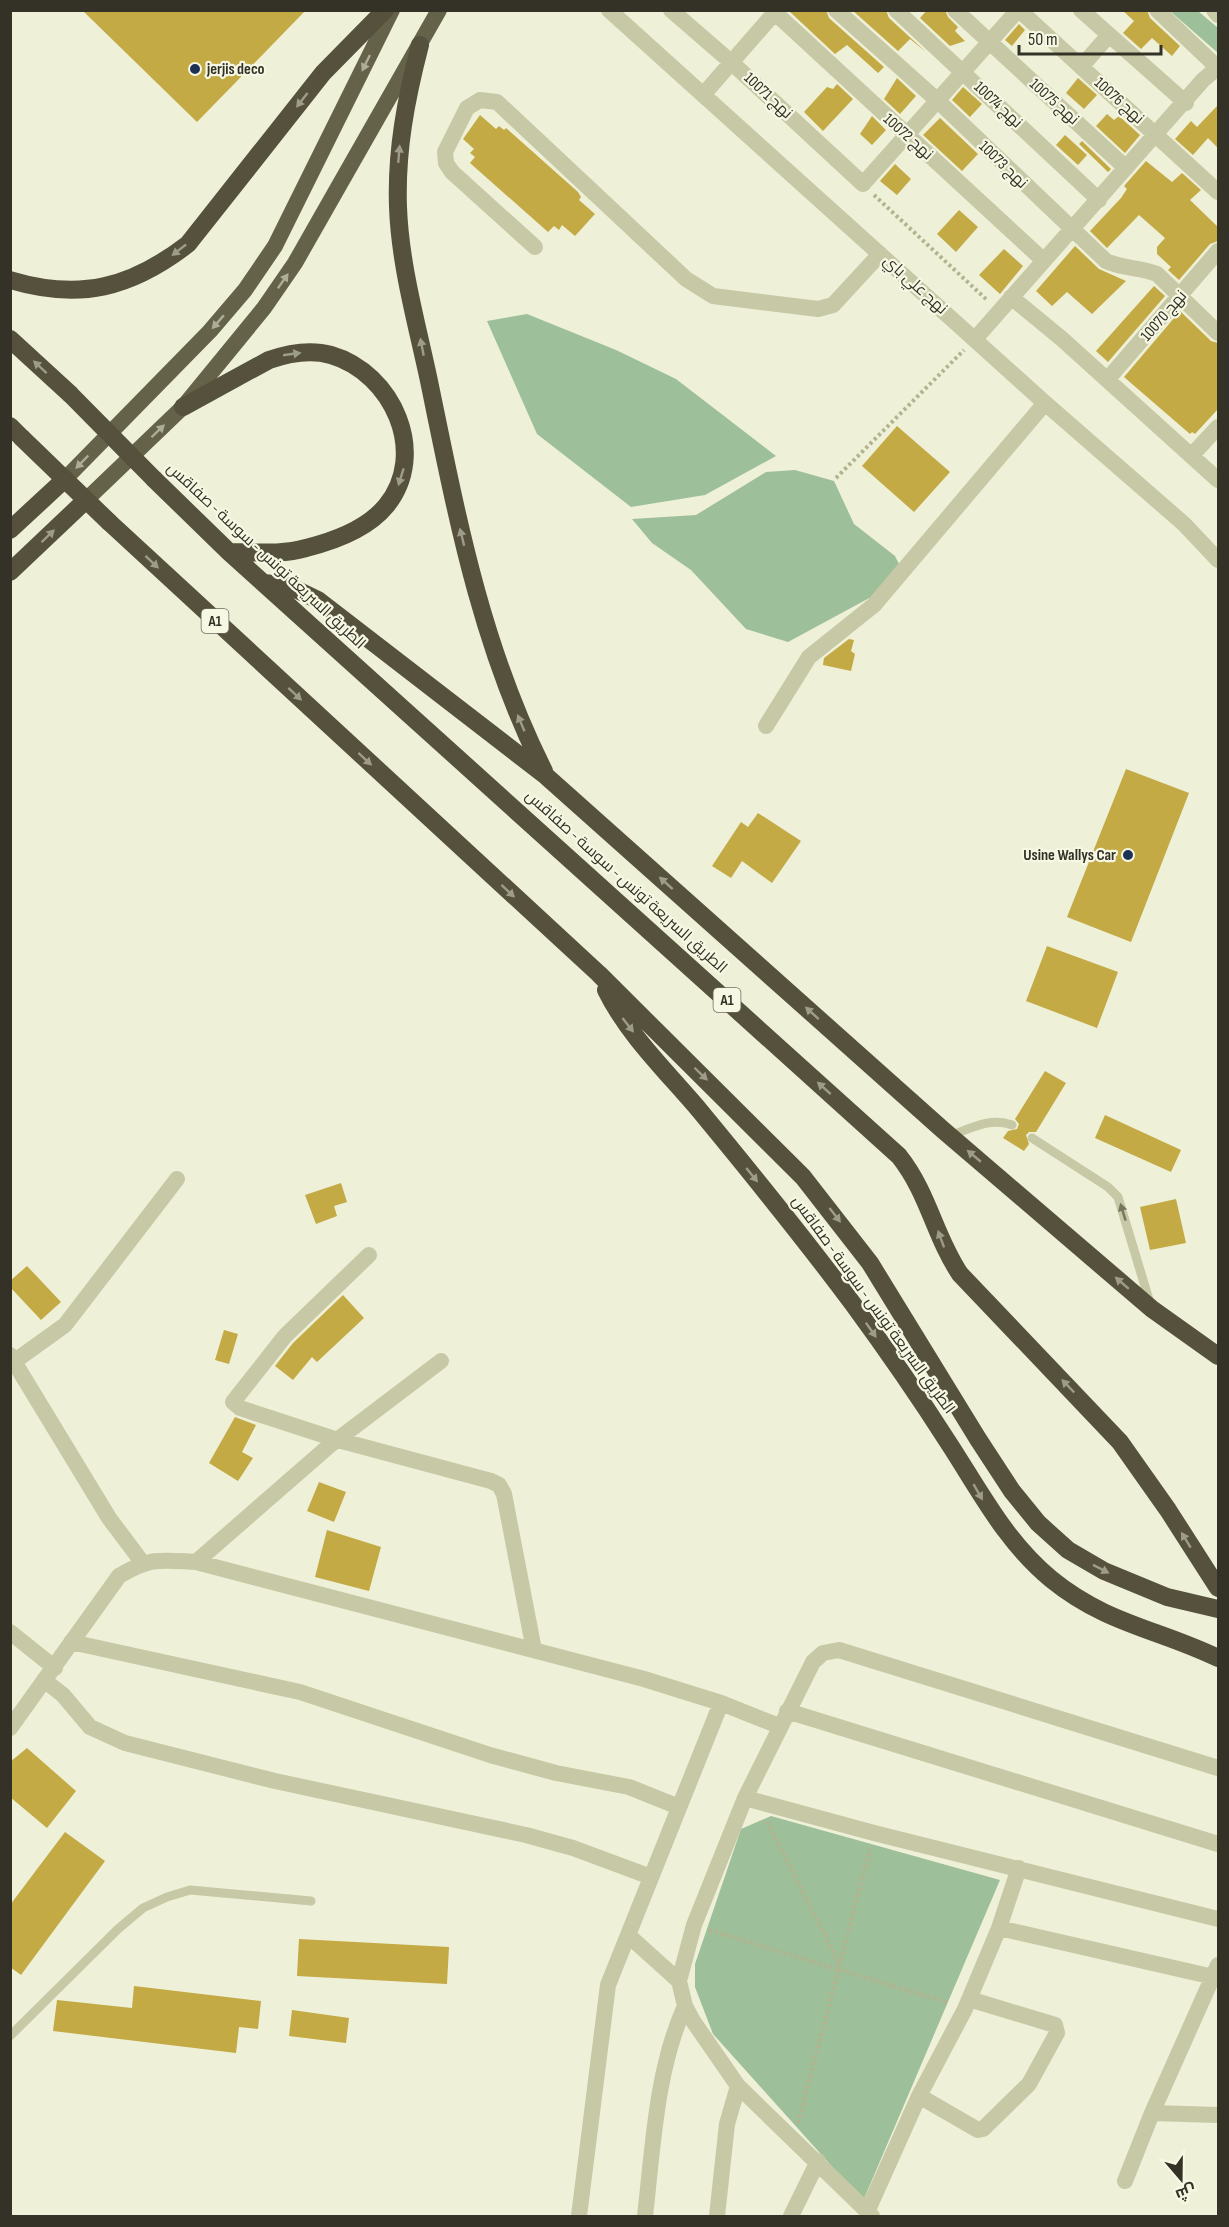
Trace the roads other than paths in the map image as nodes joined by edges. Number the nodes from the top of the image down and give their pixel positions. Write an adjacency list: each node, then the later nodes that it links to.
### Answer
1 (385, 10): 35 (highway, one-way to 35)
2 (392, 10): 47 (highway, one-way to 47)
3 (439, 10): 17 (highway)
4 (609, 10): 22 (street, نهج علي باي)
5 (671, 10): 18 (street, نهج 10071)
6 (836, 10): 23 (street, نهج 10073)
7 (896, 10): 21 (street, نهج 10074)
8 (955, 10): 16 (street, نهج 10075)
9 (1019, 10): 16 (street); 19 (street, نهج 10076)
10 (1081, 10): 15 (street)
11 (1157, 10): 20 (street)
12 (1214, 10): 14 (street)
13 (775, 11): 18 (street); 25 (street, نهج 10072)
14 (1218, 15)
15 (1109, 35): 19 (street); 24 (street)
16 (990, 43): 21 (street); 27 (street, نهج 10075)
17 (420, 45): 43 (highway, one-way to 17); 56 (highway, one-way to 17)
18 (731, 62): 22 (street); 25 (street, نهج 10071)
19 (1081, 67): 26 (street, نهج 10076)
20 (1218, 68): 24 (street)
21 (965, 73): 23 (street); 29 (street, نهج 10074)
22 (703, 95): 32 (street, نهج علي باي)
23 (938, 101): 25 (street); 30 (street, نهج 10073)
24 (1186, 103): 26 (street)
25 (907, 136): 34 (street, نهج 10072)
26 (1156, 136): 27 (street); 28 (street, نهج 10076)
27 (1126, 168): 29 (street)
28 (1218, 192)
29 (1099, 200): 30 (street)
30 (1071, 231): 34 (street); 37 (street, نهج 10073)
31 (535, 247): 32 (street)
32 (880, 254): 40 (street, نهج علي باي)
33 (1217, 254): 37 (street, نهج 10070)
34 (1043, 260): 36 (street)
35 (10, 280)
36 (1011, 297): 40 (street); 41 (street)
37 (1180, 298): 38 (street, نهج 10073); 41 (street, نهج 10070)
38 (1218, 333)
39 (10, 339): 51 (highway, الطريق السريعة تونس - سوسة - صفاقس / A1, one-way to 39, bridge)
40 (975, 339): 42 (street, نهج علي باي)
41 (1107, 380): 46 (street)
42 (1045, 403): 52 (street, نهج علي باي); 55 (street)
43 (183, 406): 49 (highway, one-way to 43); 51 (highway, one-way to 51)
44 (1218, 427): 46 (street)
45 (16, 432): 57 (highway, الطريق السريعة تونس - سوسة - صفاقس / A1, one-way to 57, bridge)
46 (1191, 456): 48 (street)
47 (65, 479): 50 (highway)
48 (1218, 480)
49 (86, 500): 53 (highway, one-way to 49)
50 (10, 530)
51 (229, 552): 54 (highway, الطريق السريعة تونس - سوسة - صفاقس / A1)
52 (1218, 560)
53 (10, 572)
54 (264, 583): 56 (highway); 70 (highway, الطريق السريعة تونس - سوسة - صفاقس / A1, one-way to 54)
55 (766, 726)
56 (546, 776): 59 (highway, one-way to 56)
57 (599, 974): 71 (highway, one-way to 71); 75 (highway, الطريق السريعة تونس - سوسة - صفاقس / A1, one-way to 75)
58 (1011, 1125): 59 (lane)
59 (950, 1136): 63 (highway, one-way to 59)
60 (1032, 1138): 63 (lane, one-way to 60)
61 (177, 1179): 65 (street)
62 (369, 1255): 67 (street)
63 (1152, 1309): 64 (highway)
64 (1218, 1356)
65 (13, 1358): 68 (street)
66 (441, 1361): 67 (street)
67 (338, 1440): 69 (street); 74 (street)
68 (142, 1562): 69 (street); 73 (street)
69 (196, 1562): 74 (street)
70 (1218, 1588)
71 (1218, 1609)
72 (10, 1632): 76 (street)
73 (71, 1642): 76 (street); 82 (street)
74 (534, 1650): 77 (street)
75 (1218, 1658)
76 (50, 1674): 79 (street); 85 (street)
77 (721, 1702): 78 (street); 82 (street)
78 (783, 1719): 80 (street); 81 (street); 83 (street)
79 (10, 1728)
80 (1218, 1768)
81 (752, 1799): 84 (street); 91 (street)
82 (679, 1807): 85 (street)
83 (1218, 1844)
84 (1019, 1868): 87 (street); 88 (street)
85 (651, 1877): 89 (street)
86 (311, 1901): 94 (lane)
87 (1218, 1919)
88 (999, 1928): 90 (street); 92 (street)
89 (629, 1936): 91 (street); 102 (street)
90 (1217, 1973): 97 (street)
91 (679, 1981): 93 (street)
92 (967, 2004): 96 (street); 96 (street)
93 (685, 2006): 95 (street); 103 (street)
94 (10, 2036)
95 (738, 2086): 99 (street); 104 (street)
96 (919, 2096): 101 (street)
97 (1152, 2113): 98 (street); 100 (street)
98 (1218, 2115)
99 (818, 2161): 101 (street); 105 (street)
100 (1125, 2181)
101 (870, 2214)
102 (579, 2217)
103 (645, 2217)
104 (717, 2217)
105 (790, 2217)

